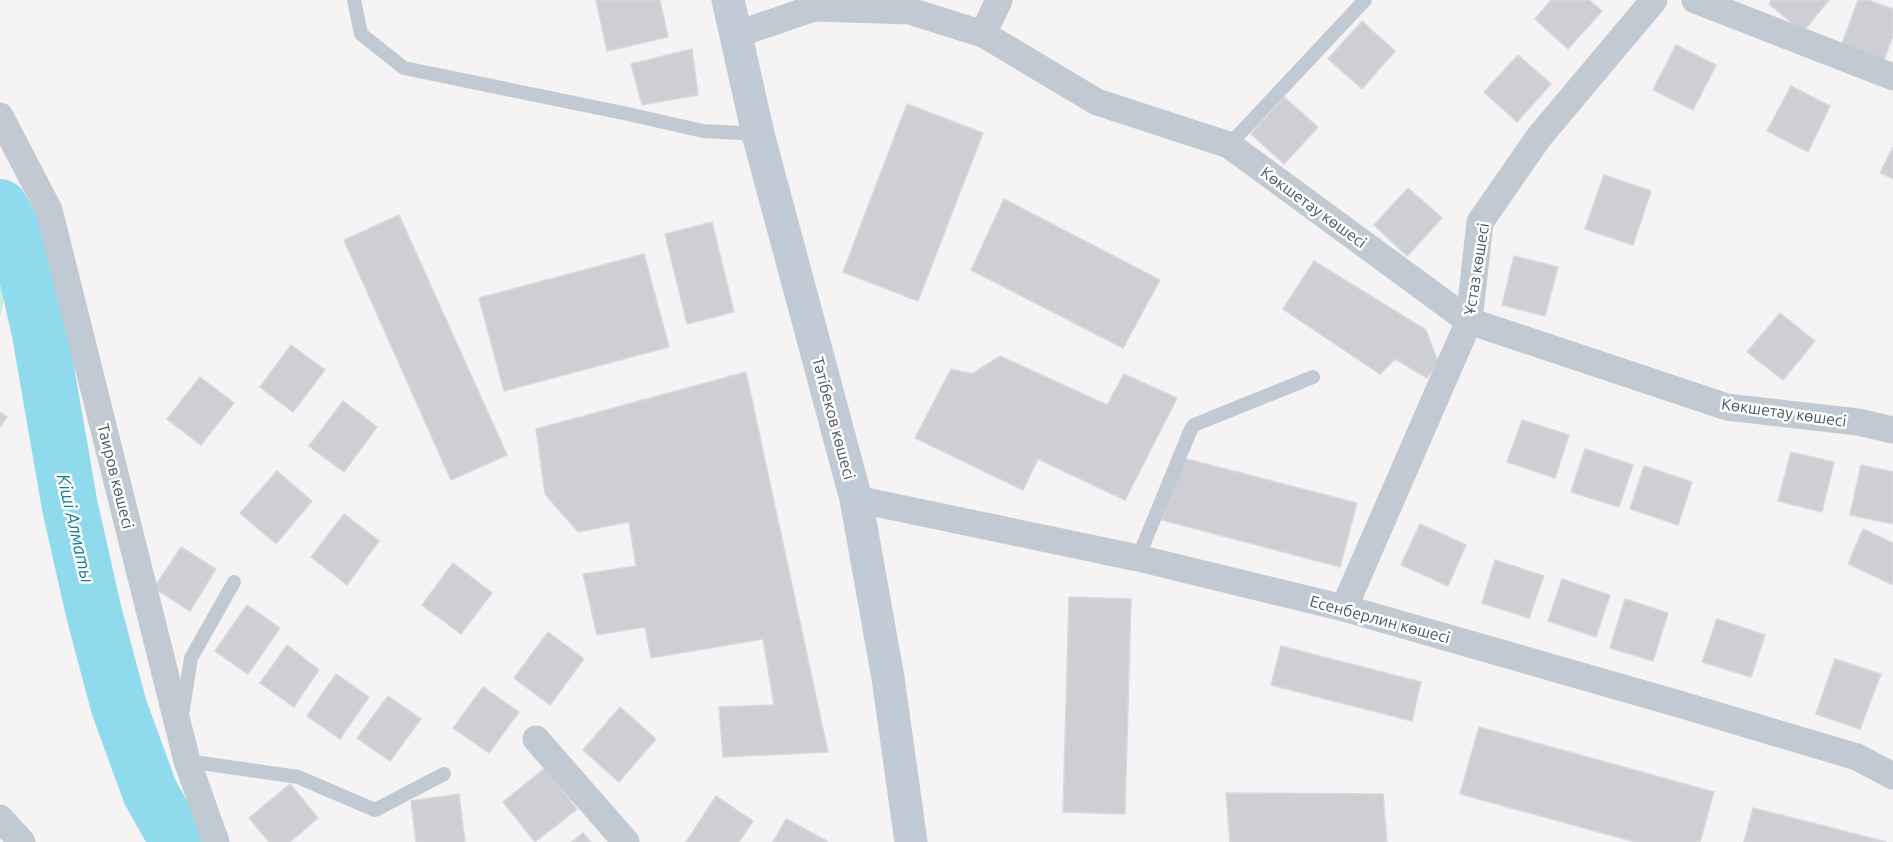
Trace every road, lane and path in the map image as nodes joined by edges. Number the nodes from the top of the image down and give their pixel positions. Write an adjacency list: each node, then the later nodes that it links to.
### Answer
1 (354, 0): 11 (lane)
2 (728, 0): 8 (main road, Тәтібеков көшесі)
3 (999, 0): 7 (street)
4 (1365, 0): 12 (lane)
5 (1654, 0): 13 (street, Ұстаз көшесі)
6 (1695, 0): 9 (street)
7 (983, 34): 8 (street, Көкшетау көшесі); 12 (street, Көкшетау көшесі)
8 (735, 35): 11 (main road, Тәтібеков көшесі)
9 (1893, 77)
10 (0, 116): 20 (street, Таиров көшесі)
11 (758, 134): 16 (main road, Тәтібеков көшесі)
12 (1229, 146): 13 (street, Көкшетау көшесі)
13 (1469, 321): 15 (street, Көкшетау көшесі); 19 (street, Ұстаз көшесі)
14 (1313, 377): 17 (lane)
15 (1893, 430)
16 (856, 498): 17 (street, Есенберлин көшесі); 29 (main road, Тәтібеков көшесі)
17 (1138, 558): 19 (street, Есенберлин көшесі)
18 (234, 582): 20 (lane)
19 (1344, 608): 24 (street, Есенберлин көшесі)
20 (180, 732): 22 (street, Таиров көшесі)
21 (536, 739): 28 (street)
22 (187, 761): 23 (lane); 27 (street, Таиров көшесі)
23 (444, 774)
24 (1893, 776)
25 (0, 818): 26 (street)
26 (22, 842)
27 (216, 842)
28 (626, 842)
29 (911, 842)

